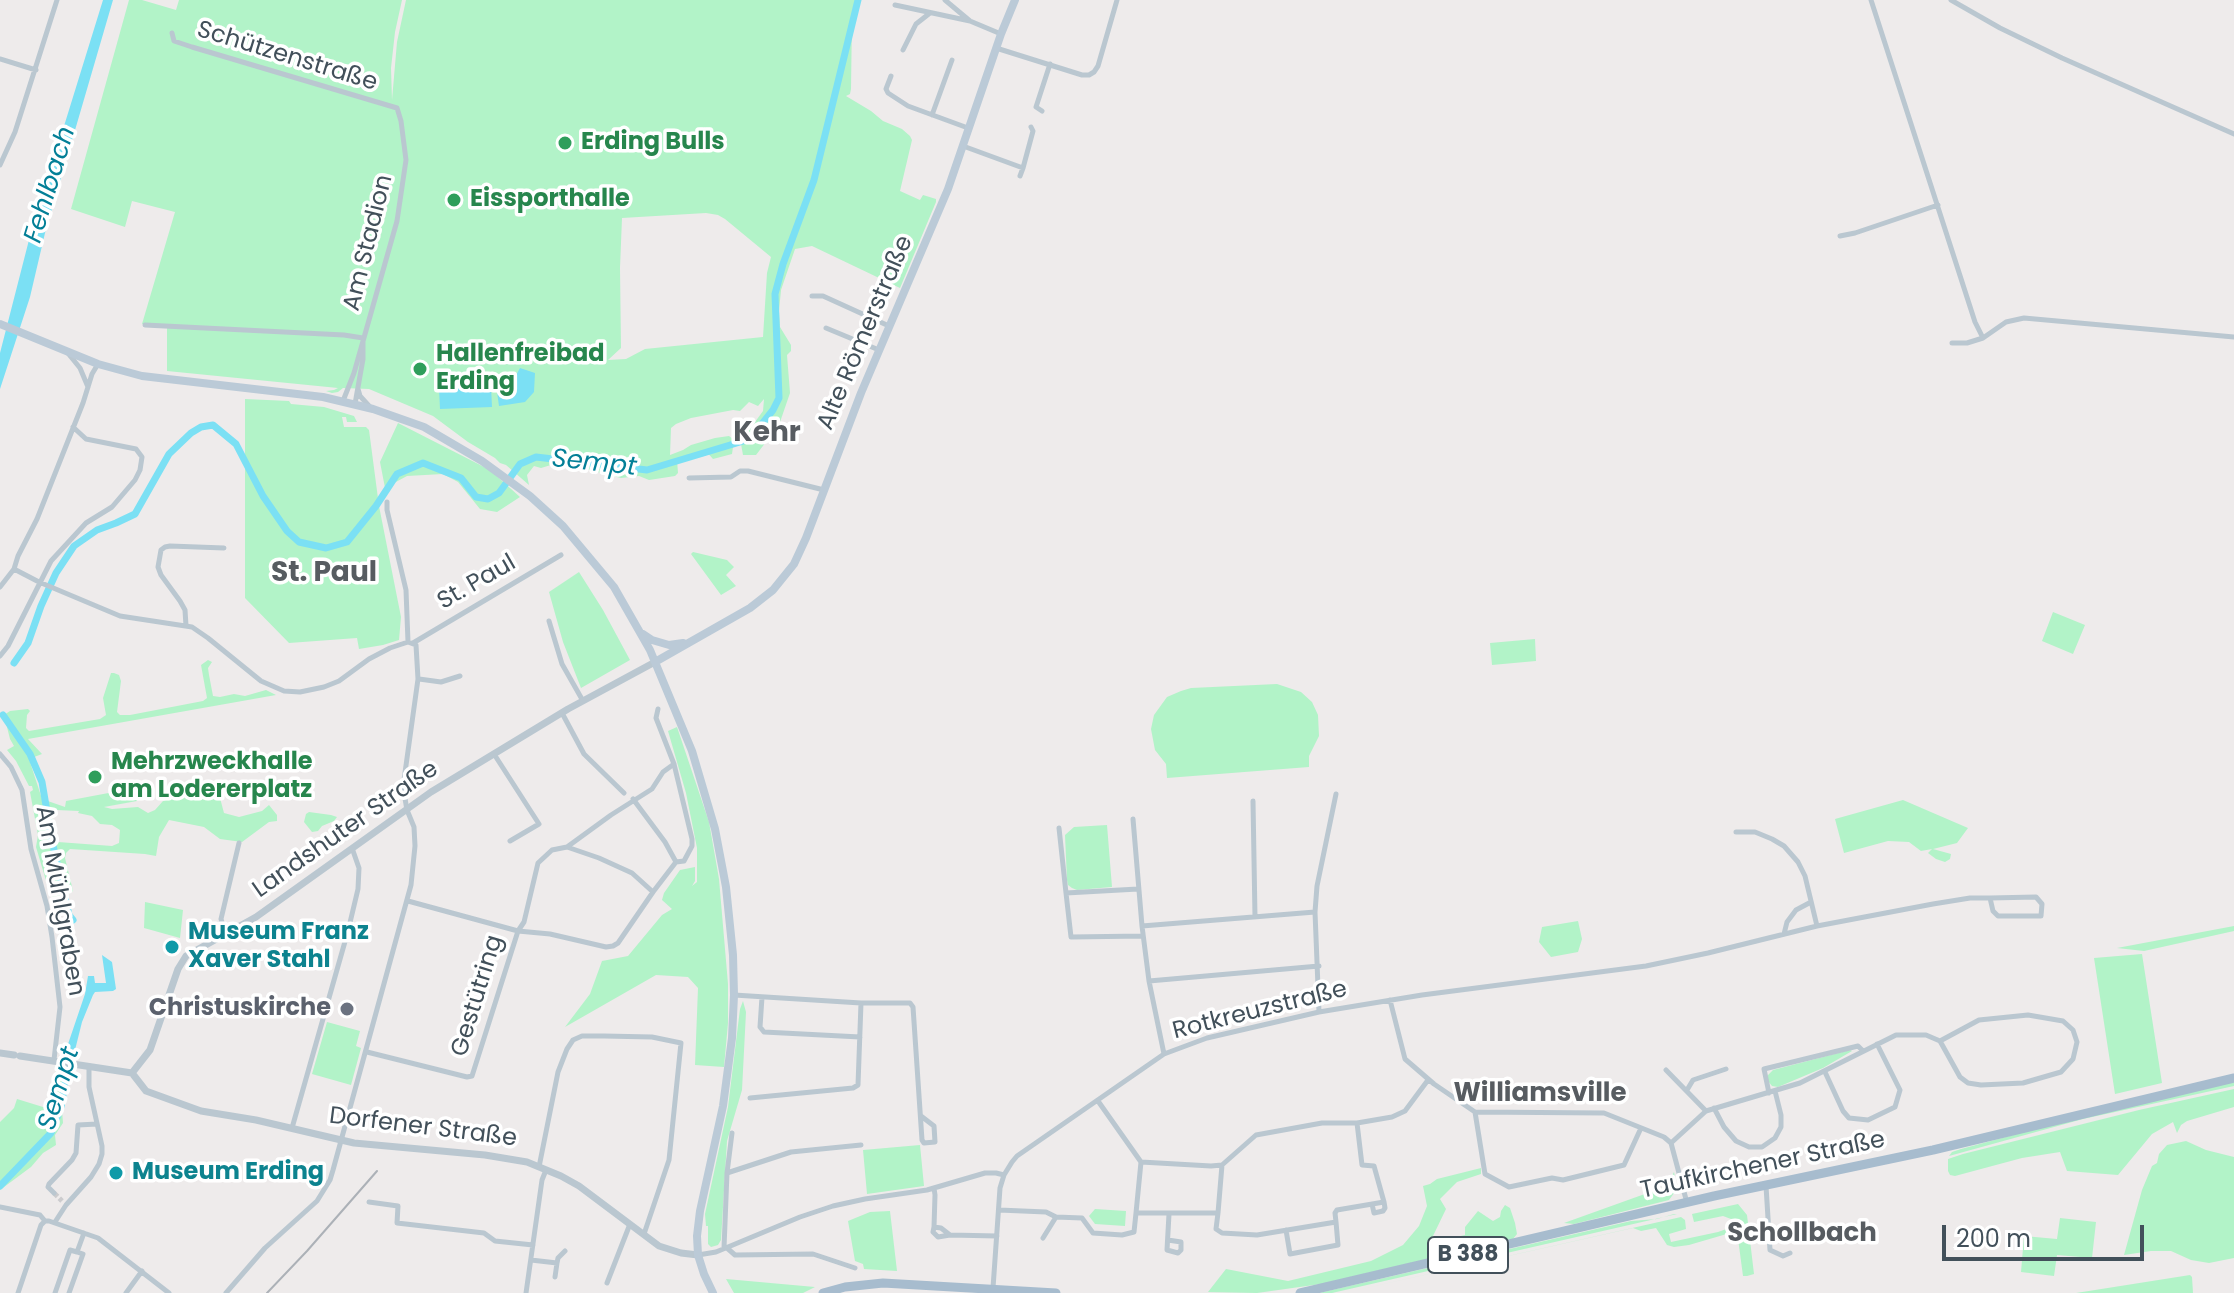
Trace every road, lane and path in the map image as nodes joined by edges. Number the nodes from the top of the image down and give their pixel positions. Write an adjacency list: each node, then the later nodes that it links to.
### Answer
1 (57, 0): 17 (street)
2 (945, 0): 9 (street)
3 (1015, 0): 11 (main road, Alte Römerstraße)
4 (1117, 0): 16 (street)
5 (1871, 0): 29 (street)
6 (1951, 0): 24 (street)
7 (895, 5): 8 (street)
8 (931, 13): 9 (street); 13 (street)
9 (970, 21): 11 (street)
10 (172, 33): 19 (street, Schützenstraße)
11 (1001, 34): 12 (main road, Alte Römerstraße)
12 (996, 48): 16 (street); 23 (main road, Alte Römerstraße)
13 (903, 50)
14 (0, 59): 17 (street)
15 (952, 60): 21 (street)
16 (1050, 64): 20 (street)
17 (36, 70): 26 (street)
18 (891, 76): 21 (street)
19 (397, 108): 37 (street, Am Stadion)
20 (1042, 111)
21 (932, 115): 23 (street)
22 (1031, 127): 27 (street)
23 (969, 128): 25 (main road, Alte Römerstraße)
24 (2234, 134)
25 (963, 146): 27 (street); 34 (main road, Alte Römerstraße)
26 (0, 165)
27 (1023, 168): 28 (street)
28 (1020, 176)
29 (1938, 205): 30 (street); 38 (street)
30 (1840, 236)
31 (812, 296): 34 (street)
32 (0, 324): 41 (main road)
33 (145, 325): 37 (street, Am Stadion)
34 (889, 326): 40 (main road, Alte Römerstraße)
35 (826, 328): 40 (street)
36 (2234, 337): 38 (street)
37 (363, 338): 44 (street, Am Stadion); 45 (street, Am Stadion)
38 (1983, 338): 39 (street)
39 (1952, 343)
40 (879, 350): 50 (main road, Alte Römerstraße)
41 (67, 351): 42 (main road); 43 (street)
42 (98, 364): 43 (street); 45 (main road)
43 (88, 387): 48 (street)
44 (358, 388): 46 (street, Am Stadion); 47 (street)
45 (343, 401): 46 (main road)
46 (355, 404): 47 (main road)
47 (373, 409): 59 (main road)
48 (73, 427): 54 (street); 55 (street)
49 (689, 478): 50 (street)
50 (824, 490): 61 (main road, Alte Römerstraße)
51 (387, 502): 60 (street)
52 (224, 548): 58 (street)
53 (561, 555): 60 (street, St. Paul)
54 (14, 569): 55 (street); 56 (street)
55 (40, 583): 58 (street); 62 (street)
56 (0, 587)
57 (549, 621): 66 (street)
58 (186, 626): 60 (street, St. Paul)
59 (642, 633): 61 (main road); 63 (main road)
60 (411, 642): 65 (street)
61 (688, 643): 63 (main road, Alte Römerstraße)
62 (0, 656)
63 (655, 662): 66 (street, Landshuter Straße); 101 (main road)
64 (460, 676): 65 (street)
65 (418, 679): 76 (street)
66 (583, 701): 68 (street, Landshuter Straße)
67 (658, 709): 71 (street)
68 (562, 713): 70 (street, Landshuter Straße); 72 (street)
69 (0, 754): 113 (street, Am Mühlgraben)
70 (494, 754): 76 (street, Landshuter Straße); 80 (street)
71 (674, 764): 74 (street); 84 (street)
72 (624, 793)
73 (1336, 794): 91 (street)
74 (632, 800): 82 (street); 84 (street)
75 (1253, 801): 92 (street)
76 (407, 810): 83 (street, Landshuter Straße); 89 (street)
77 (1133, 819): 85 (street)
78 (1059, 828): 87 (street)
79 (1736, 832): 90 (street)
80 (510, 841)
81 (239, 843): 97 (street)
82 (567, 847): 86 (street); 95 (street)
83 (352, 848): 97 (street, Landshuter Straße); 131 (street)
84 (676, 862): 86 (street)
85 (1138, 889): 87 (street); 93 (street)
86 (653, 892): 95 (street)
87 (1066, 893): 98 (street)
88 (1990, 898): 88 (street, Rotkreuzstraße); 94 (street, Rotkreuzstraße)
89 (408, 901): 95 (street, Gestütring); 110 (street)
90 (1811, 902): 94 (street); 96 (street)
91 (1315, 912): 92 (street); 99 (street)
92 (1255, 917): 93 (street)
93 (1142, 926): 98 (street)
94 (1817, 926): 96 (street, Rotkreuzstraße)
95 (518, 931): 110 (street, Gestütring)
96 (1784, 934): 103 (street, Rotkreuzstraße)
97 (226, 935): 118 (street, Landshuter Straße)
98 (1143, 936): 100 (street)
99 (1319, 966): 100 (street); 105 (street)
100 (1149, 981): 112 (street)
101 (734, 995): 102 (street); 168 (main road)
102 (762, 997): 104 (street); 106 (street)
103 (1390, 1000): 105 (street, Rotkreuzstraße); 120 (street)
104 (861, 1003): 106 (street); 128 (street)
105 (1319, 1012): 112 (street, Rotkreuzstraße)
106 (860, 1037): 123 (street)
107 (1940, 1041): 107 (street); 108 (street)
108 (1877, 1044): 109 (street); 117 (street)
109 (1863, 1051): 117 (street); 122 (street)
110 (367, 1052): 134 (street)
111 (0, 1053): 113 (street)
112 (1164, 1054): 124 (street, Rotkreuzstraße)
113 (57, 1061): 114 (street)
114 (89, 1066): 118 (street); 130 (street)
115 (1726, 1069): 121 (street)
116 (1666, 1070): 121 (street)
117 (1825, 1072): 122 (street)
118 (132, 1073): 131 (street, Dorfener Straße)
119 (2234, 1078): 142 (main road, Taufkirchener Straße / B 388)
120 (1428, 1080): 127 (street); 129 (street)
121 (1687, 1090): 126 (street)
122 (1772, 1092): 125 (street); 125 (street)
123 (750, 1098)
124 (1098, 1101): 137 (street); 141 (street, Rotkreuzstraße)
125 (1714, 1108): 126 (street)
126 (1706, 1111): 135 (street)
127 (1475, 1112): 132 (street); 132 (street)
128 (921, 1116): 128 (street)
129 (1357, 1123): 138 (street); 155 (street)
130 (97, 1124): 144 (street); 154 (street)
131 (292, 1128): 134 (street, Dorfener Straße)
132 (1641, 1128): 135 (street)
133 (732, 1133): 140 (street)
134 (341, 1141): 139 (street, Dorfener Straße); 182 (street)
135 (1671, 1143): 146 (street)
136 (861, 1145): 140 (street)
137 (1141, 1162): 138 (street); 149 (street)
138 (1222, 1165): 150 (street)
139 (542, 1169): 156 (street, Dorfener Straße); 159 (street); 163 (street)
140 (727, 1173): 164 (street)
141 (1004, 1175): 143 (street); 148 (street)
142 (1766, 1186): 146 (main road, Taufkirchener Straße / B 388); 167 (street)
143 (934, 1188): 160 (street); 164 (street)
144 (54, 1193)
145 (369, 1202): 163 (street)
146 (1687, 1203): 187 (main road, Taufkirchener Straße / B 388)
147 (0, 1207): 153 (street)
148 (999, 1210): 152 (street); 160 (street)
149 (1136, 1213): 151 (street); 152 (street)
150 (1218, 1213): 151 (street); 157 (street)
151 (1169, 1214): 162 (street)
152 (1056, 1217): 161 (street)
153 (45, 1221): 154 (street); 177 (street)
154 (55, 1222): 158 (street)
155 (1336, 1222): 157 (street); 157 (street)
156 (630, 1223): 159 (street, Dorfener Straße); 174 (street)
157 (1286, 1230)
158 (84, 1233): 166 (street); 172 (street)
159 (644, 1234): 168 (street, Dorfener Straße)
160 (997, 1236): 175 (street)
161 (1043, 1238)
162 (1168, 1240)
163 (533, 1245): 169 (street)
164 (725, 1248): 168 (street); 171 (street)
165 (565, 1251): 170 (street)
166 (77, 1252): 178 (street); 179 (street)
167 (1790, 1253)
168 (698, 1255): 184 (main road)
169 (531, 1260): 170 (street); 183 (street)
170 (557, 1263): 173 (street)
171 (855, 1268)
172 (142, 1271): 180 (street); 181 (street)
173 (555, 1277)
174 (607, 1283)
175 (993, 1288): 176 (main road); 186 (main road)
176 (920, 1289): 185 (main road)
177 (18, 1293)
178 (55, 1293)
179 (69, 1293)
180 (126, 1293)
181 (169, 1293)
182 (226, 1293)
183 (526, 1293)
184 (713, 1293)
185 (823, 1293)
186 (1056, 1293)
187 (1300, 1293)

